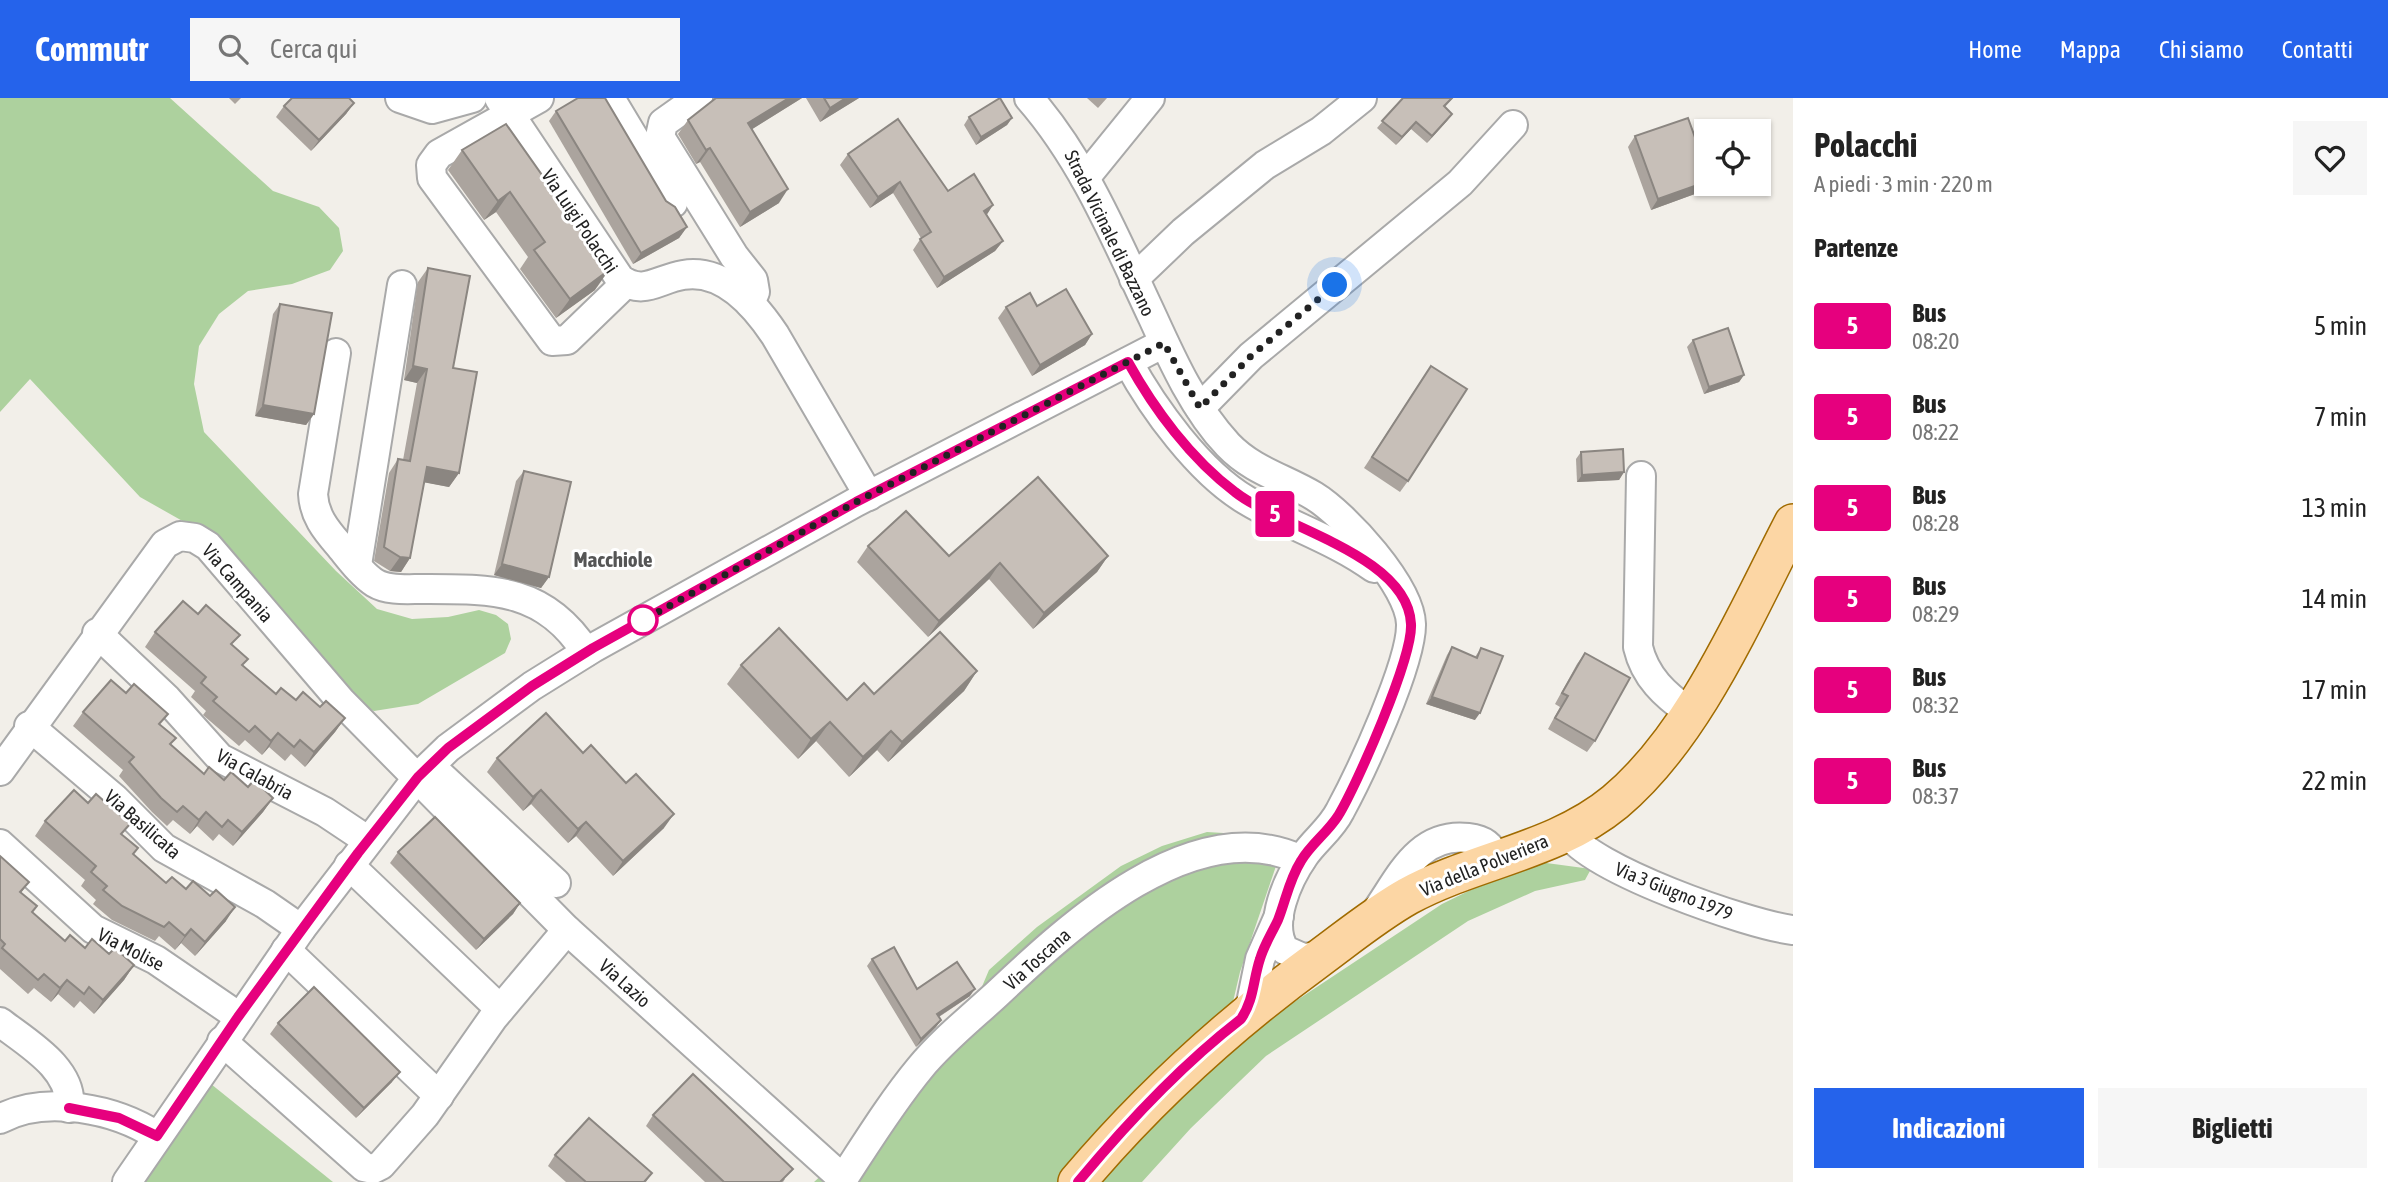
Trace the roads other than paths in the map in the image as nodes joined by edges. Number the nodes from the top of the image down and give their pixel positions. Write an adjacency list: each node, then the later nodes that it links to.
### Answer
1 (400, 98): 2 (street)
2 (471, 98)
3 (539, 98): 9 (street)
4 (610, 98): 12 (street)
5 (698, 98): 16 (street)
6 (1029, 98): 11 (street, Strada Vicinale di Bazzano)
7 (1150, 98): 11 (street)
8 (1362, 98): 13 (street)
9 (504, 106): 14 (street, Via Luigi Polacchi); 14 (street)
10 (1513, 125): 20 (street)
11 (1085, 178): 13 (street, Strada Vicinale di Bazzano)
12 (673, 203)
13 (1134, 279): 17 (street, Strada Vicinale di Bazzano)
14 (626, 283): 16 (street, Via Luigi Polacchi)
15 (402, 285): 24 (street)
16 (750, 303): 22 (street, Via Luigi Polacchi)
17 (1164, 343): 19 (street); 20 (street, Strada Vicinale di Bazzano)
18 (337, 353): 24 (street)
19 (1128, 362): 22 (street); 25 (street)
20 (1200, 408): 25 (street, Strada Vicinale di Bazzano)
21 (1641, 476): 28 (street)
22 (869, 496): 27 (street)
23 (1793, 523): 28 (main road, Via della Polveriera)
24 (357, 565): 27 (street)
25 (1404, 601): 35 (street, Strada Vicinale di Bazzano)
26 (97, 633): 29 (street, Via Campania); 31 (street, Via Campania); 33 (street, Via Calabria)
27 (586, 652): 31 (street)
28 (1689, 712): 32 (main road, Via della Polveriera)
29 (29, 726): 30 (street); 41 (street, Via Basilicata)
30 (0, 771)
31 (423, 771): 33 (street); 37 (street); 38 (street, Via Lazio)
32 (1567, 831): 39 (street, Via 3 Giugno 1979); 42 (main road, Via della Polveriera)
33 (367, 841): 36 (street)
34 (0, 845): 45 (street, Via Molise)
35 (1301, 860): 40 (street, Strada Vicinale di Bazzano); 53 (street, Via Toscana)
36 (349, 865): 41 (street); 44 (street)
37 (556, 883)
38 (567, 930): 44 (street); 53 (street, Via Lazio)
39 (1793, 930)
40 (1274, 931): 42 (street); 43 (street, Strada Vicinale di Bazzano); 46 (street, Strada Vicinale di Bazzano)
41 (293, 939): 45 (street); 49 (street, Via Basilicata)
42 (1323, 956): 43 (main road, Via della Polveriera)
43 (1279, 988): 46 (main road, Via della Polveriera)
44 (500, 1009): 49 (street)
45 (238, 1017): 48 (street)
46 (1241, 1019): 55 (main road, Via della Polveriera)
47 (0, 1022): 50 (street)
48 (222, 1041): 49 (street); 52 (street)
49 (439, 1096)
50 (69, 1108): 51 (street); 52 (street)
51 (0, 1119)
52 (157, 1136): 54 (street)
53 (842, 1180)
54 (127, 1182)
55 (1077, 1182)

